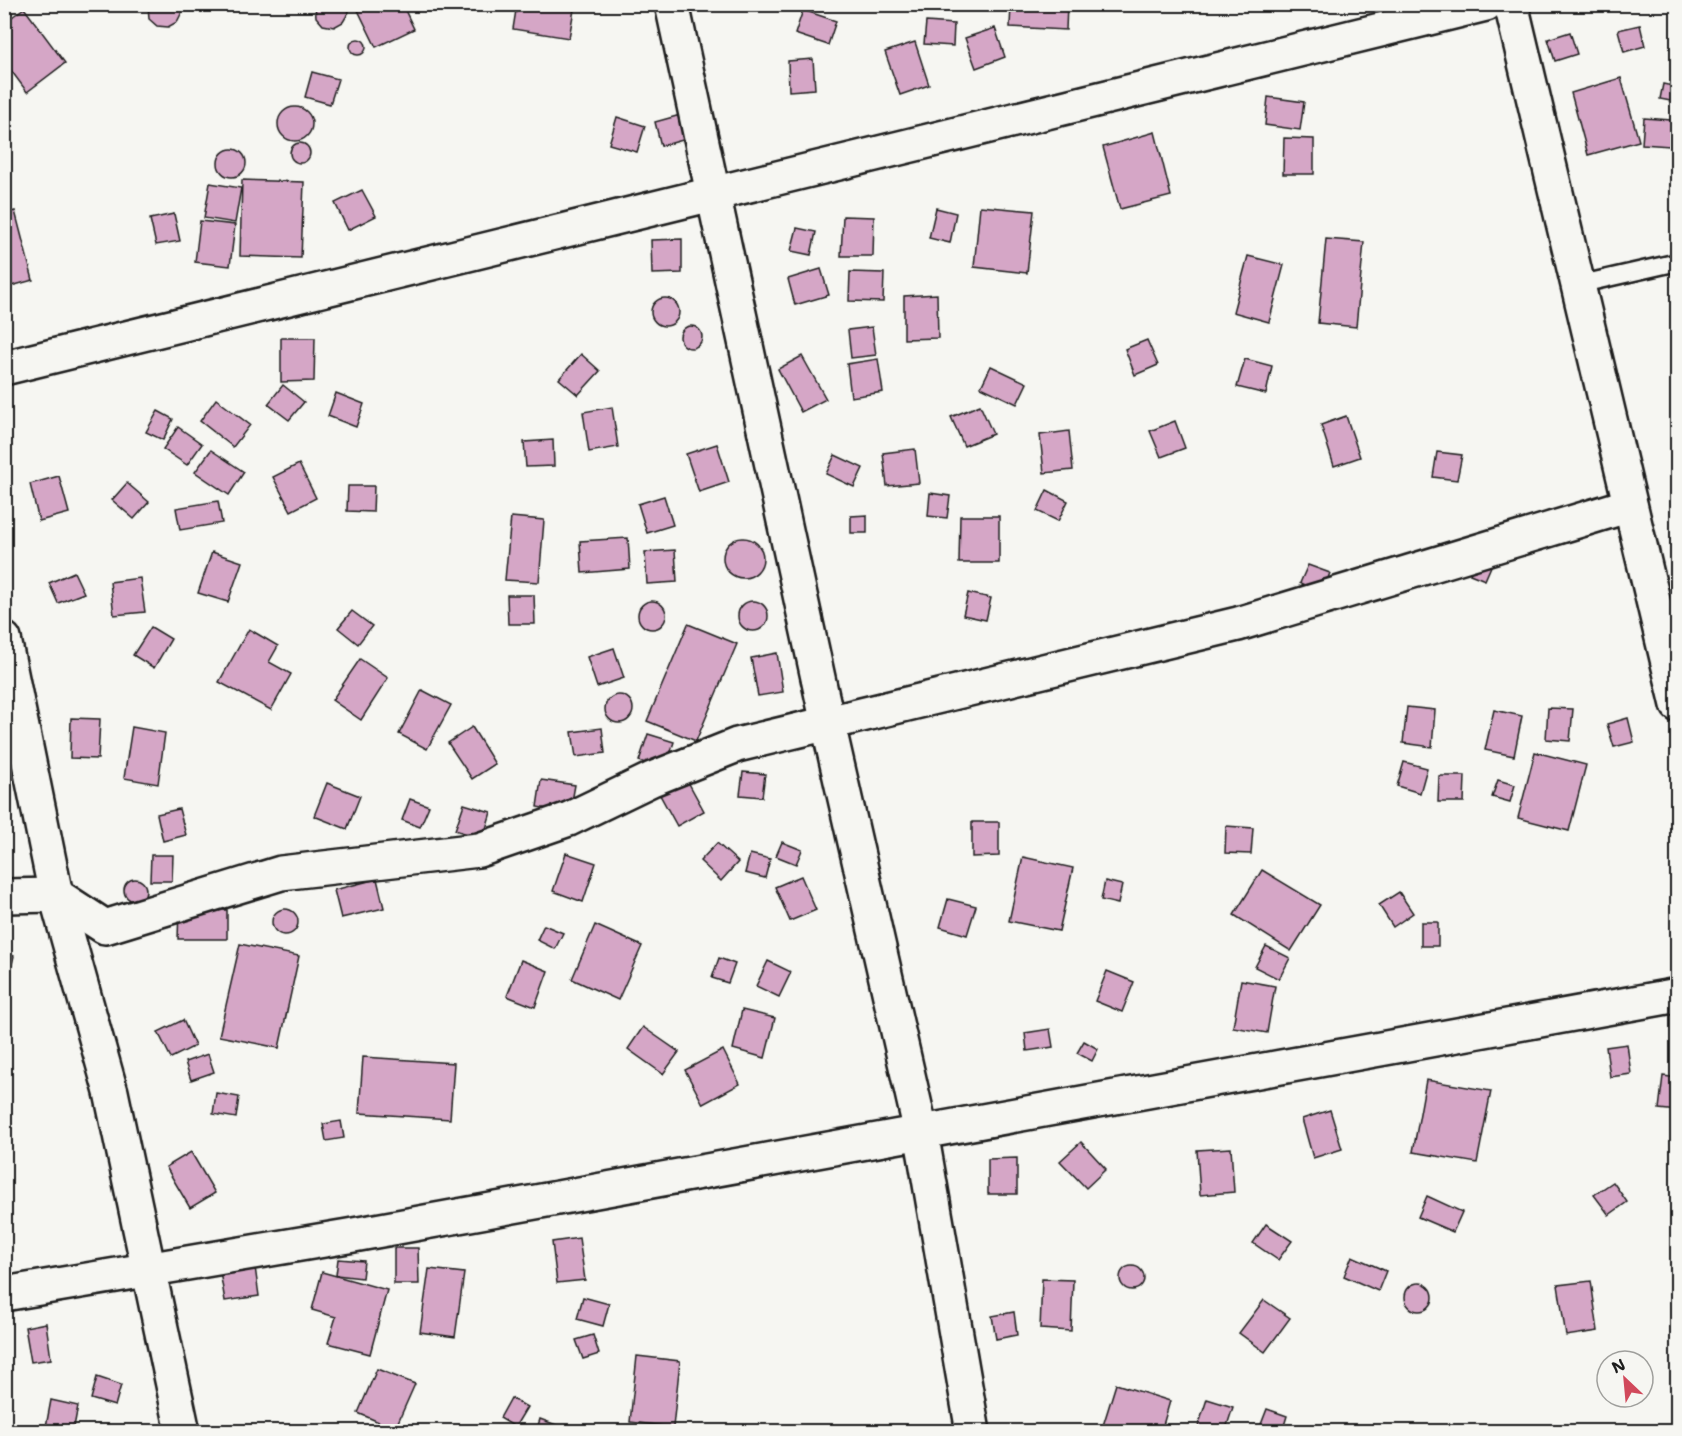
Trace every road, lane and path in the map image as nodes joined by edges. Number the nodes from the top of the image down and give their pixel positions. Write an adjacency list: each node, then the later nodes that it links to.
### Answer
1 (672, 4): 4 (street)
2 (1486, 4): 4 (street)
3 (1511, 4): 6 (street)
4 (714, 194): 7 (street); 11 (street)
5 (1677, 262): 6 (lane)
6 (1577, 285): 8 (street)
7 (4, 368)
8 (1630, 505): 10 (street); 11 (street)
9 (4, 639): 12 (street)
10 (1677, 705)
11 (828, 724): 12 (street); 15 (street)
12 (56, 895): 13 (street); 16 (street)
13 (4, 896)
14 (1677, 995): 15 (street)
15 (921, 1132): 16 (street); 19 (street)
16 (148, 1270): 17 (street); 18 (street)
17 (4, 1294)
18 (183, 1431)
19 (974, 1431)

